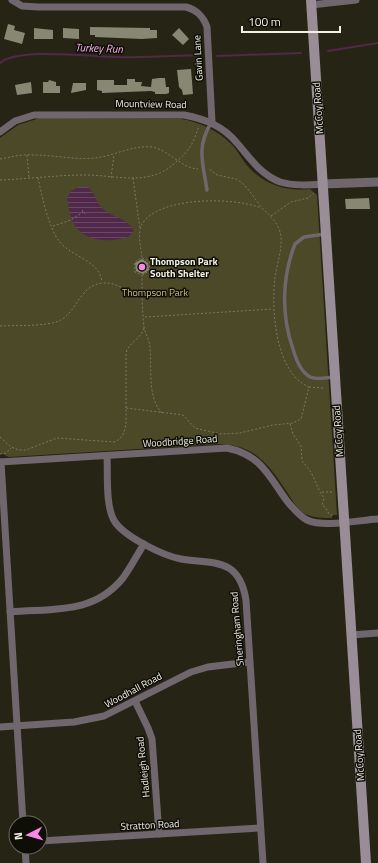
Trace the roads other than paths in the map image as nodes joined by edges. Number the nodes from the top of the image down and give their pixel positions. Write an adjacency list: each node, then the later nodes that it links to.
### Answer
1 (356, 0): 3 (street)
2 (13, 2): 4 (street, Gavin Lane)
3 (311, 3): 7 (main road, McCoy Road)
4 (212, 122): 5 (street, Mountview Road); 7 (street, Mountview Road); 8 (lane)
5 (0, 132)
6 (378, 182): 7 (street, Mountview Road)
7 (323, 184): 9 (main road, McCoy Road)
8 (207, 190)
9 (326, 234): 10 (main road, McCoy Road); 10 (lane)
10 (335, 377): 14 (main road, McCoy Road)
11 (107, 456): 12 (street, Woodbridge Road); 14 (street, Woodbridge Road); 15 (street, Sheringham Road)
12 (0, 461): 16 (street)
13 (378, 519): 14 (street, Woodbridge Road)
14 (344, 521): 18 (main road, McCoy Road)
15 (144, 544): 16 (street); 19 (street, Sheringham Road)
16 (10, 612): 21 (street)
17 (378, 633): 18 (street)
18 (351, 635): 28 (main road, McCoy Road)
19 (249, 662): 20 (street, Woodhall Road); 24 (street, Sheringham Road)
20 (136, 701): 21 (street, Woodhall Road); 25 (street, Hadleigh Road)
21 (17, 726): 22 (street, Woodhall Road); 23 (street)
22 (0, 727)
23 (23, 815)
24 (260, 828): 25 (street, Stratton Road); 27 (street, Sheringham Road)
25 (159, 834): 26 (street, Stratton Road)
26 (48, 841)
27 (263, 863)
28 (366, 863)

